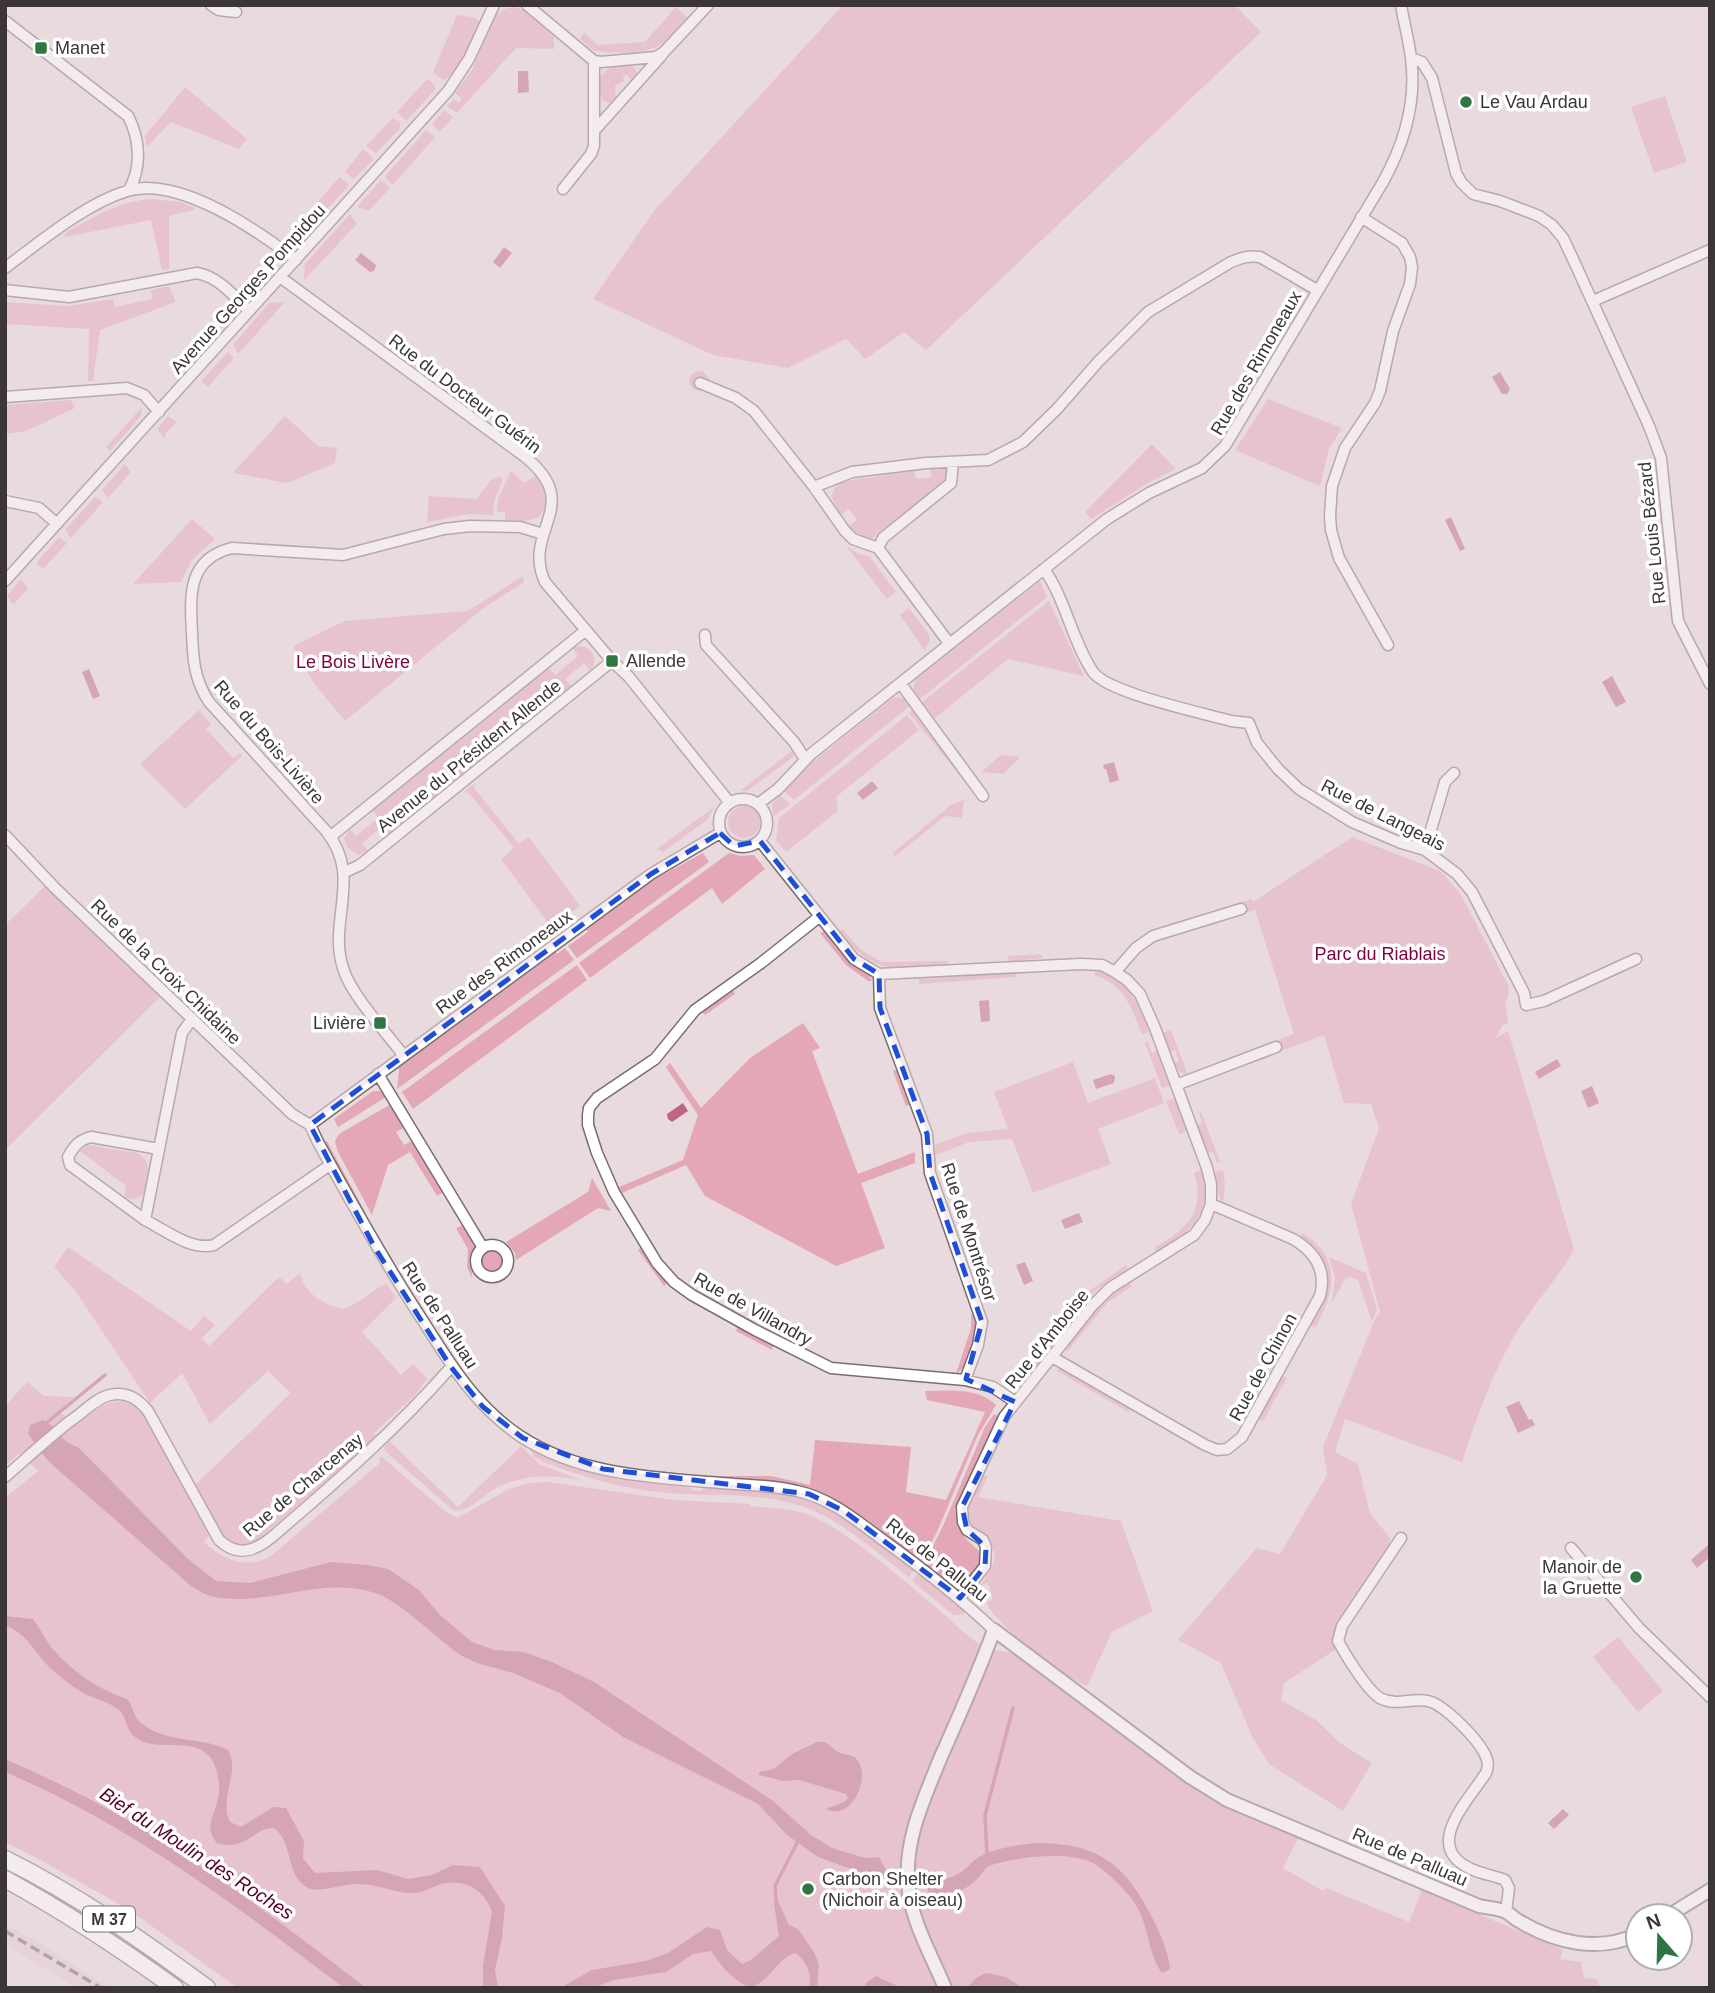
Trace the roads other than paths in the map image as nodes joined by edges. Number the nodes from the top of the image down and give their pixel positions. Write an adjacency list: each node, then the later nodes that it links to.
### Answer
1 (211, 5): 6 (street)
2 (494, 5): 16 (street, Avenue Georges Pompidou)
3 (527, 5): 10 (street)
4 (708, 5): 8 (street)
5 (1401, 5): 9 (street, Rue des Rimoneaux)
6 (236, 12)
7 (5, 21): 13 (street)
8 (664, 52): 10 (street); 11 (street)
9 (1411, 58): 14 (street, Rue des Rimoneaux); 21 (street, Rue Louis Bézard)
10 (594, 61): 11 (street)
11 (595, 130): 12 (street)
12 (563, 189)
13 (129, 190): 16 (street); 17 (street)
14 (1361, 217): 20 (street, Rue des Rimoneaux); 37 (street)
15 (1710, 250): 21 (street)
16 (296, 260): 18 (street, Avenue Georges Pompidou)
17 (5, 268)
18 (280, 277): 22 (street, Avenue Georges Pompidou); 30 (street, Rue du Docteur Guérin)
19 (5, 290): 22 (street)
20 (1317, 290): 26 (street); 32 (street, Rue des Rimoneaux)
21 (1593, 301): 40 (street, Rue Louis Bézard)
22 (249, 311): 25 (street, Avenue Georges Pompidou)
23 (700, 383): 27 (street)
24 (5, 397): 25 (street)
25 (159, 412): 29 (street, Avenue Georges Pompidou)
26 (953, 463): 27 (street); 31 (street)
27 (814, 487): 31 (street)
28 (5, 501): 29 (street)
29 (57, 524): 33 (street, Avenue Georges Pompidou)
30 (543, 534): 34 (street, Rue du Docteur Guérin); 50 (street, Rue du Bois-Livière)
31 (878, 548): 36 (street)
32 (1044, 569): 36 (street, Rue des Rimoneaux); 52 (street, Rue de Langeais)
33 (5, 581)
34 (586, 630): 39 (street, Rue du Docteur Guérin); 50 (street, Avenue du Président Allende)
35 (705, 635): 43 (street)
36 (949, 643): 41 (street, Rue des Rimoneaux)
37 (1388, 645)
38 (1710, 655): 40 (street)
39 (612, 661): 46 (street, Rue du Docteur Guérin); 53 (street, Avenue du Président Allende)
40 (1697, 661): 42 (street, Rue Louis Bézard)
41 (901, 684): 43 (street, Rue des Rimoneaux); 45 (street)
42 (1710, 684)
43 (805, 759): 47 (street, Rue des Rimoneaux)
44 (1454, 773): 52 (street)
45 (984, 796)
46 (730, 803): 47 (street); 48 (street)
47 (758, 804): 51 (street)
48 (720, 832): 51 (street); 61 (street, Rue des Rimoneaux)
49 (5, 835): 59 (street, Rue de la Croix Chidaine)
50 (330, 836): 53 (street, Rue du Bois-Livière)
51 (760, 842): 55 (street)
52 (1425, 850): 56 (street, Rue de Langeais)
53 (345, 872): 61 (street, Rue du Bois-Livière)
54 (1241, 909): 57 (street)
55 (819, 917): 58 (street); 72 (street, Rue de Villandry)
56 (1636, 959)
57 (1115, 972): 58 (street); 63 (street)
58 (879, 974): 72 (street, Rue de Montrésor)
59 (192, 1019): 64 (street, Rue de la Croix Chidaine); 65 (street)
60 (1276, 1047): 63 (street)
61 (403, 1055): 62 (street, Rue des Rimoneaux)
62 (378, 1074): 64 (street, Rue des Rimoneaux); 69 (street)
63 (1176, 1085): 67 (street)
64 (310, 1125): 66 (street, Rue de Palluau)
65 (159, 1149): 68 (street); 68 (street)
66 (330, 1165): 68 (street); 71 (street, Rue de Palluau)
67 (1211, 1204): 70 (street, Rue d'Amboise); 70 (street, Rue de Chinon)
68 (145, 1220)
69 (483, 1248)
70 (1052, 1357): 73 (street, Rue d'Amboise)
71 (451, 1367): 74 (street, Rue de Charcenay); 77 (street, Rue de Palluau)
72 (965, 1380): 73 (street, Rue de Villandry)
73 (1015, 1402): 77 (street, Rue d'Amboise)
74 (5, 1477)
75 (1401, 1538): 84 (street)
76 (1571, 1548): 79 (street)
77 (960, 1598): 78 (street, Rue de Palluau)
78 (994, 1630): 84 (street, Rue de Palluau); 88 (street)
79 (1710, 1697)
80 (5, 1859): 87 (highway, M 37)
81 (5, 1880): 86 (highway, M 37)
82 (1710, 1890): 83 (street)
83 (1691, 1902)
84 (1506, 1912): 85 (street, Rue de Palluau)
85 (1624, 1938)
86 (175, 1988)
87 (207, 1988)
88 (945, 1988)

